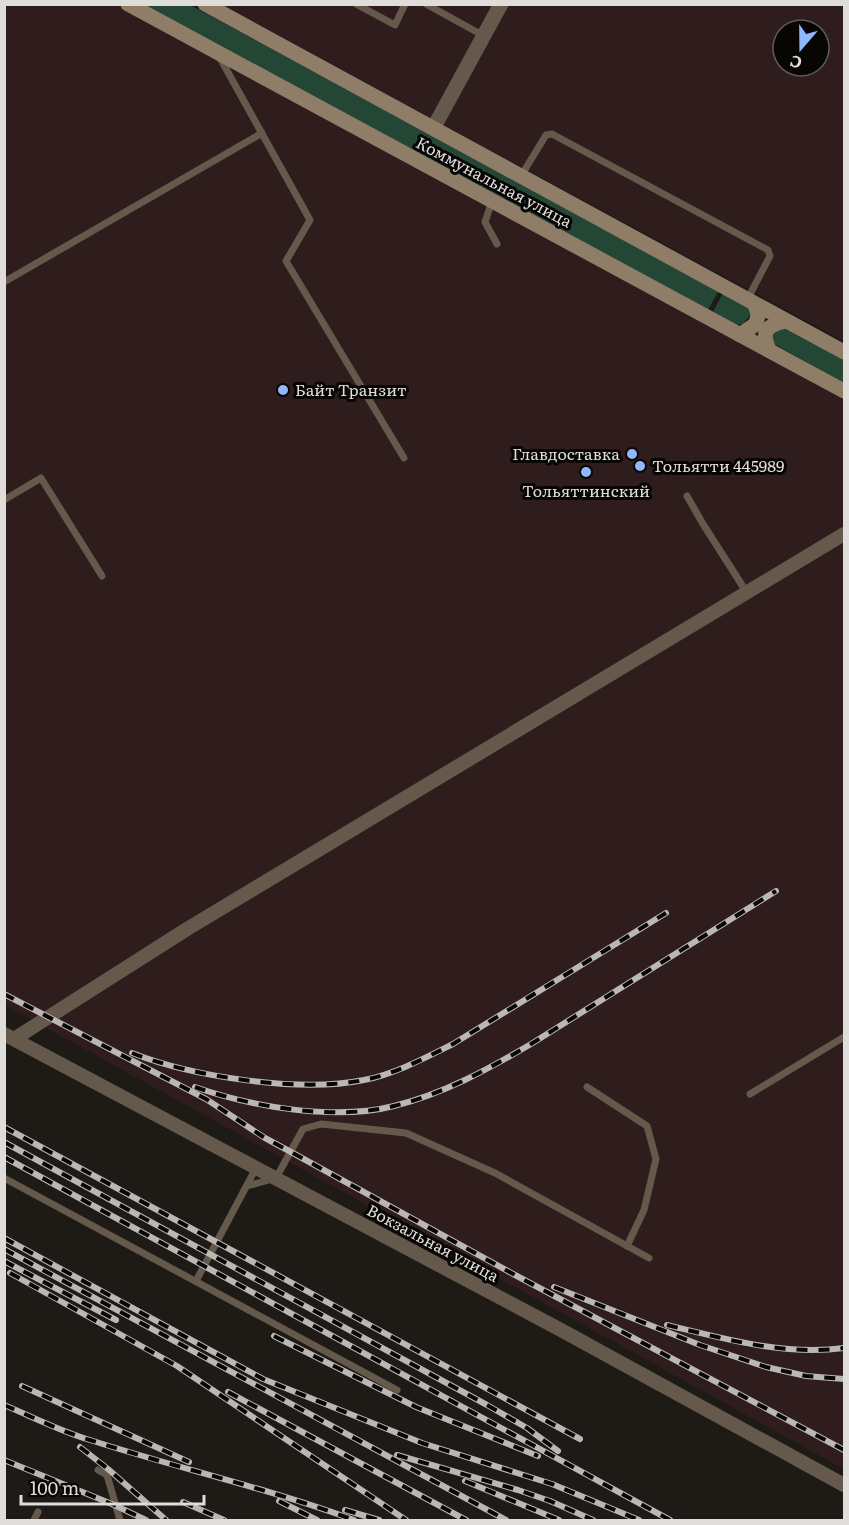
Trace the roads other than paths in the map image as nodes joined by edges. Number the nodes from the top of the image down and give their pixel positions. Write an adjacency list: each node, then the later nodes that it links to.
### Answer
1 (128, 4): 8 (main road, Коммунальная улица)
2 (205, 4): 9 (main road, Коммунальная улица)
3 (356, 4): 4 (lane)
4 (405, 4)
5 (426, 4): 7 (lane)
6 (501, 4): 7 (street)
7 (484, 36): 9 (street)
8 (217, 53): 10 (lane); 12 (main road, Коммунальная улица)
9 (434, 128): 11 (main road, Коммунальная улица)
10 (262, 133): 14 (lane); 21 (lane)
11 (521, 176): 15 (main road, Коммунальная улица); 15 (lane)
12 (492, 201): 13 (lane); 17 (main road, Коммунальная улица)
13 (497, 244)
14 (4, 282)
15 (751, 302): 16 (main road, Коммунальная улица); 17 (main road)
16 (785, 321): 18 (main road); 19 (main road, Коммунальная улица)
17 (740, 335): 18 (main road, Коммунальная улица)
18 (769, 350): 20 (main road, Коммунальная улица)
19 (844, 352)
20 (844, 390)
21 (404, 458)
22 (687, 496): 26 (lane)
23 (4, 500): 25 (lane)
24 (844, 534): 26 (street)
25 (102, 576)
26 (747, 593): 27 (street)
27 (9, 1036): 31 (street, Вокзальная улица)
28 (844, 1037): 30 (lane)
29 (587, 1087): 35 (lane)
30 (750, 1094)
31 (256, 1168): 33 (street, Вокзальная улица); 34 (lane)
32 (4, 1178): 37 (lane)
33 (276, 1178): 34 (lane); 35 (lane); 40 (street, Вокзальная улица)
34 (247, 1186): 37 (lane)
35 (627, 1246): 36 (lane)
36 (649, 1258)
37 (196, 1281): 38 (lane)
38 (397, 1390)
39 (98, 1470): 43 (lane)
40 (844, 1485)
41 (38, 1512): 42 (lane)
42 (34, 1521)
43 (120, 1521)

